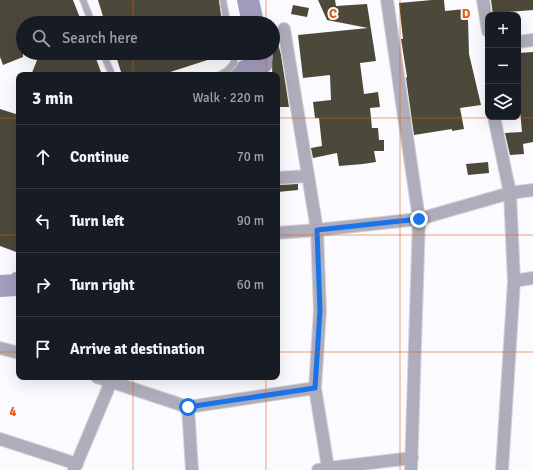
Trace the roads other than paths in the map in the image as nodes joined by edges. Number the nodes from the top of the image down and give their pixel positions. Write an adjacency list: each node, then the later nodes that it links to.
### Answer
1 (83, 0): 6 (lane)
2 (223, 0): 7 (lane)
3 (387, 0): 20 (street)
4 (483, 0): 5 (street)
5 (485, 12)
6 (89, 16)
7 (226, 16)
8 (284, 29): 16 (street)
9 (533, 40): 10 (street)
10 (521, 42)
11 (106, 60): 13 (lane)
12 (234, 60): 14 (lane)
13 (111, 72)
14 (225, 72)
15 (495, 120): 19 (street)
16 (308, 176): 17 (street); 21 (street)
17 (280, 178)
18 (533, 190): 19 (street)
19 (510, 193): 20 (street); 24 (street)
20 (419, 219): 21 (street); 32 (street)
21 (317, 230): 22 (street); 29 (street)
22 (280, 233)
23 (533, 278): 24 (street)
24 (514, 281): 36 (street)
25 (0, 348): 26 (street)
26 (16, 352)
27 (113, 380): 33 (street)
28 (116, 380): 30 (street)
29 (315, 388): 30 (street); 34 (street)
30 (188, 407): 35 (street)
31 (0, 439): 33 (street)
32 (411, 464): 34 (street)
33 (75, 467)
34 (323, 469)
35 (192, 470)
36 (502, 470)

